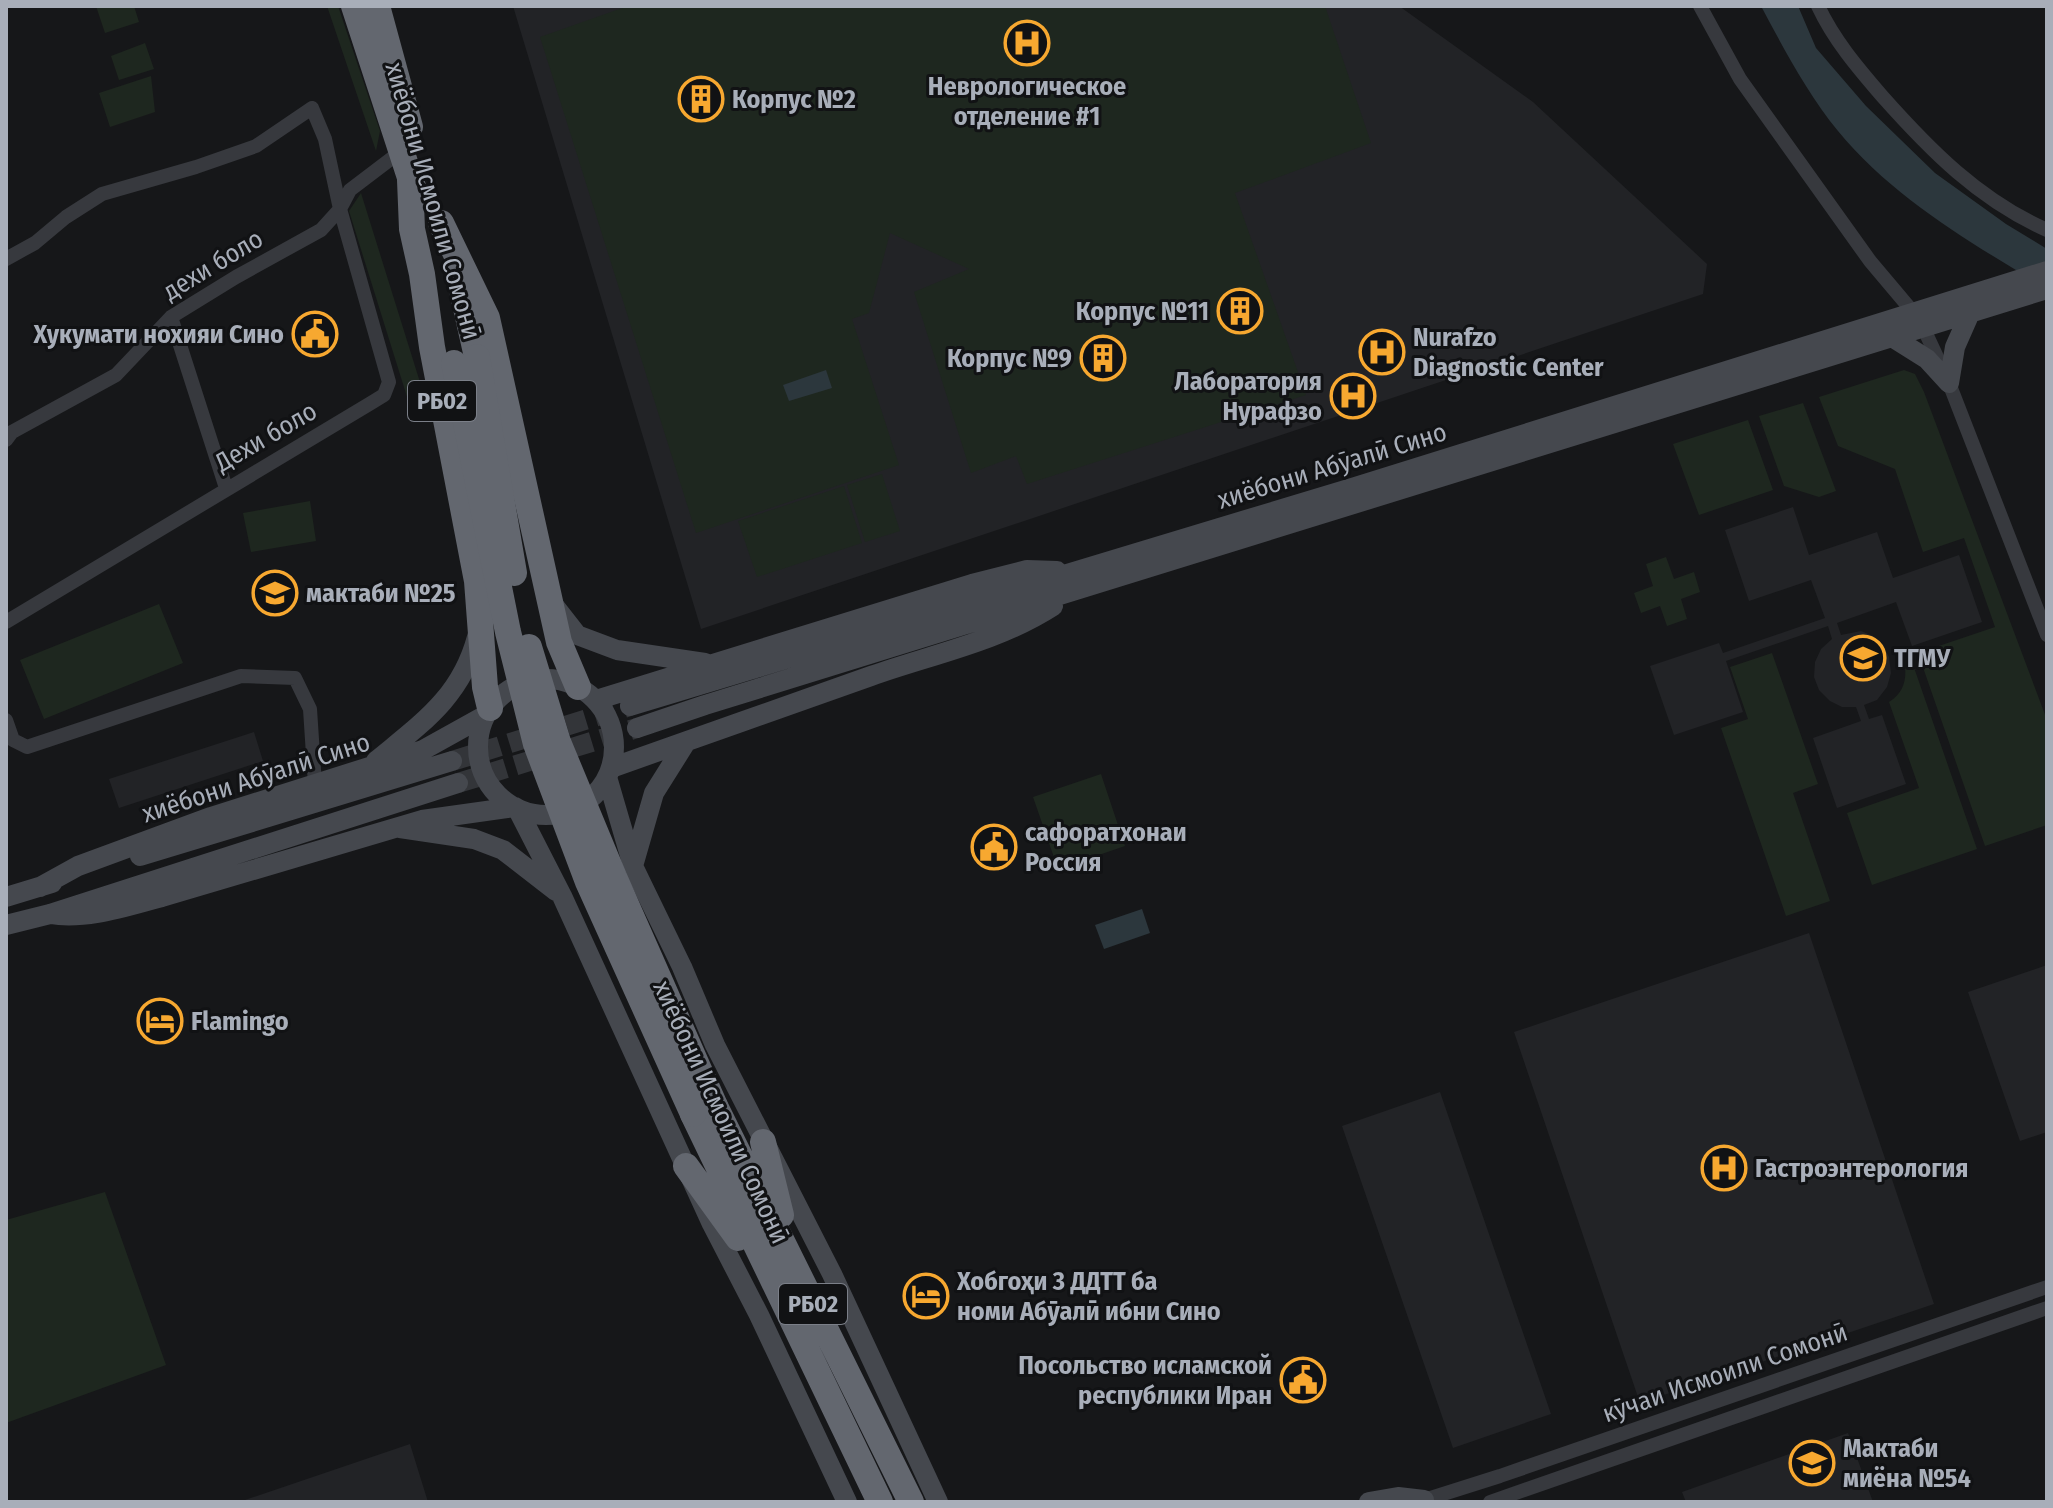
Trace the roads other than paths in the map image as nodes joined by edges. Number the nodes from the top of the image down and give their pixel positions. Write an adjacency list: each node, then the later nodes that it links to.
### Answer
1 (354, 6): 5 (highway, хиёбони Исмоили Сомонӣ / РБ02)
2 (377, 6): 8 (highway, хиёбони Исмоили Сомонӣ / РБ02)
3 (1700, 6): 15 (street)
4 (1818, 6): 9 (street)
5 (400, 152): 6 (highway, хиёбони Исмоили Сомонӣ / РБ02); 7 (street, дехи боло)
6 (410, 180): 17 (highway, хиёбони Исмоили Сомонӣ / РБ02); 23 (highway, РБ02)
7 (340, 209): 10 (street, Дехи боло); 14 (street, дехи боло); 20 (street, Дехи боло)
8 (441, 223): 17 (highway, хиёбони Исмоили Сомонӣ / РБ02); 22 (highway, РБ02)
9 (2047, 230)
10 (6, 259)
11 (2047, 271): 13 (main road, хиёбони Абӯалӣ Сино)
12 (2047, 289): 13 (main road, хиёбони Абӯалӣ Сино)
13 (1978, 304): 15 (main road, хиёбони Абӯалӣ Сино); 18 (main road)
14 (171, 317): 19 (street, дехи боло); 20 (street)
15 (1918, 319): 16 (main road, хиёбони Абӯалӣ Сино); 18 (street); 21 (main road, хиёбони Абӯалӣ Сино)
16 (1892, 337): 18 (main road); 21 (main road, хиёбони Абӯалӣ Сино)
17 (466, 360): 46 (highway, хиёбони Исмоили Сомонӣ, bridge)
18 (1949, 383): 25 (street)
19 (6, 440)
20 (226, 488): 24 (street, Дехи боло)
21 (1073, 582): 26 (main road); 28 (main road, хиёбони Абӯалӣ Сино); 31 (main road, хиёбони Абӯалӣ Сино); 32 (main road)
22 (549, 599): 26 (main road); 27 (highway, РБ02)
23 (481, 621): 29 (highway, РБ02); 34 (main road)
24 (6, 622)
25 (2047, 635)
26 (713, 664): 27 (main road)
27 (587, 694): 29 (main road); 35 (main road)
28 (630, 706)
29 (488, 711): 34 (main road, хиёбони Абӯалӣ Сино); 38 (main road)
30 (6, 720): 37 (street)
31 (637, 728)
32 (686, 742): 35 (main road); 40 (main road)
33 (452, 761): 41 (main road, хиёбони Абӯалӣ Сино)
34 (368, 767): 37 (main road, хиёбони Абӯалӣ Сино)
35 (609, 772): 38 (main road); 40 (main road)
36 (458, 783): 44 (main road)
37 (315, 785): 41 (main road, хиёбони Абӯалӣ Сино)
38 (516, 808): 39 (main road); 42 (main road)
39 (395, 827): 42 (main road); 44 (main road)
40 (633, 866): 47 (main road)
41 (40, 887): 43 (main road, хиёбони Абӯалӣ Сино)
42 (562, 896): 48 (main road)
43 (6, 897)
44 (50, 914): 45 (main road)
45 (6, 925)
46 (704, 1110): 49 (highway, хиёбони Исмоили Сомонӣ / РБ02); 51 (highway, хиёбони Исмоили Сомонӣ / РБ02)
47 (763, 1142): 49 (highway); 59 (main road)
48 (686, 1166): 51 (highway); 56 (main road)
49 (795, 1269): 58 (highway, хиёбони Исмоили Сомонӣ / РБ02)
50 (2047, 1287): 53 (street, кӯчаи Исмоили Сомонӣ)
51 (777, 1290): 57 (highway, хиёбони Исмоили Сомонӣ / РБ02)
52 (2047, 1308): 54 (street, кӯчаи Исмоили Сомонӣ)
53 (1627, 1433): 54 (street); 55 (street, кӯчаи Исмоили Сомонӣ)
54 (1633, 1453): 61 (street, кӯчаи Исмоили Сомонӣ)
55 (1421, 1501): 60 (main road)
56 (847, 1502)
57 (880, 1502)
58 (911, 1502)
59 (938, 1502)
60 (1369, 1502)
61 (1490, 1502)

